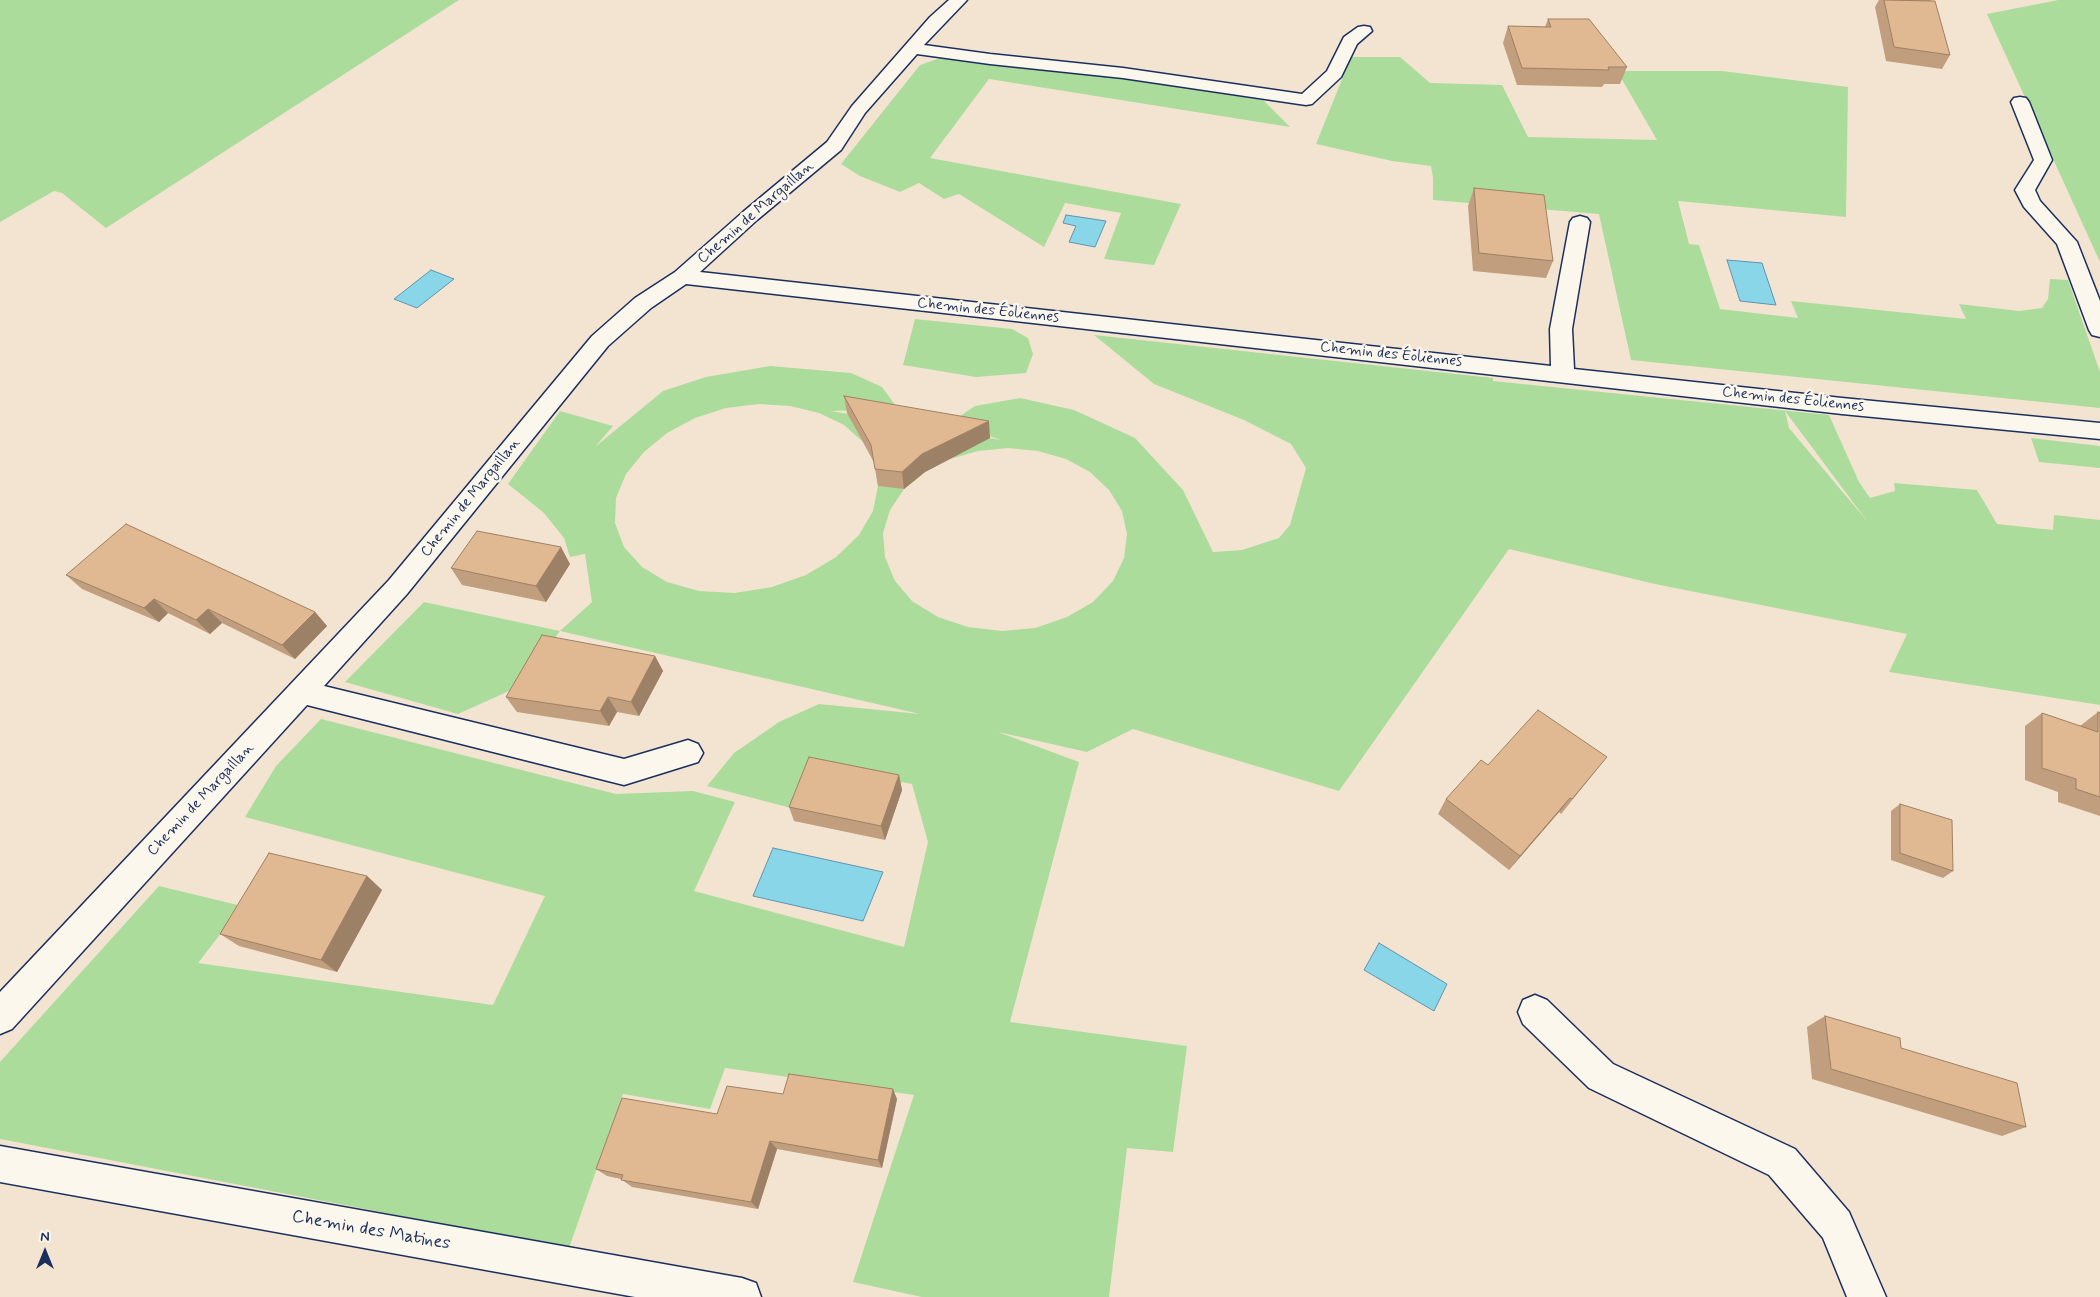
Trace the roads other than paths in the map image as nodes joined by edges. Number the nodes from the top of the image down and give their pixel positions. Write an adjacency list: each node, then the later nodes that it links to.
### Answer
1 (959, 0): 3 (street, Chemin de Margaillan)
2 (1364, 30): 3 (street)
3 (913, 48): 6 (street, Chemin de Margaillan)
4 (2020, 102): 7 (street)
5 (1580, 222): 8 (street)
6 (682, 277): 8 (street, Chemin des Éoliennes); 10 (street, Chemin de Margaillan)
7 (2100, 330)
8 (1563, 374): 9 (street, Chemin des Éoliennes)
9 (2100, 431)
10 (301, 692): 11 (street); 13 (street, Chemin de Margaillan)
11 (688, 753)
12 (1535, 1012): 16 (street)
13 (0, 1017)
14 (0, 1164): 15 (street, Chemin des Matines)
15 (742, 1297)
16 (1867, 1297)

